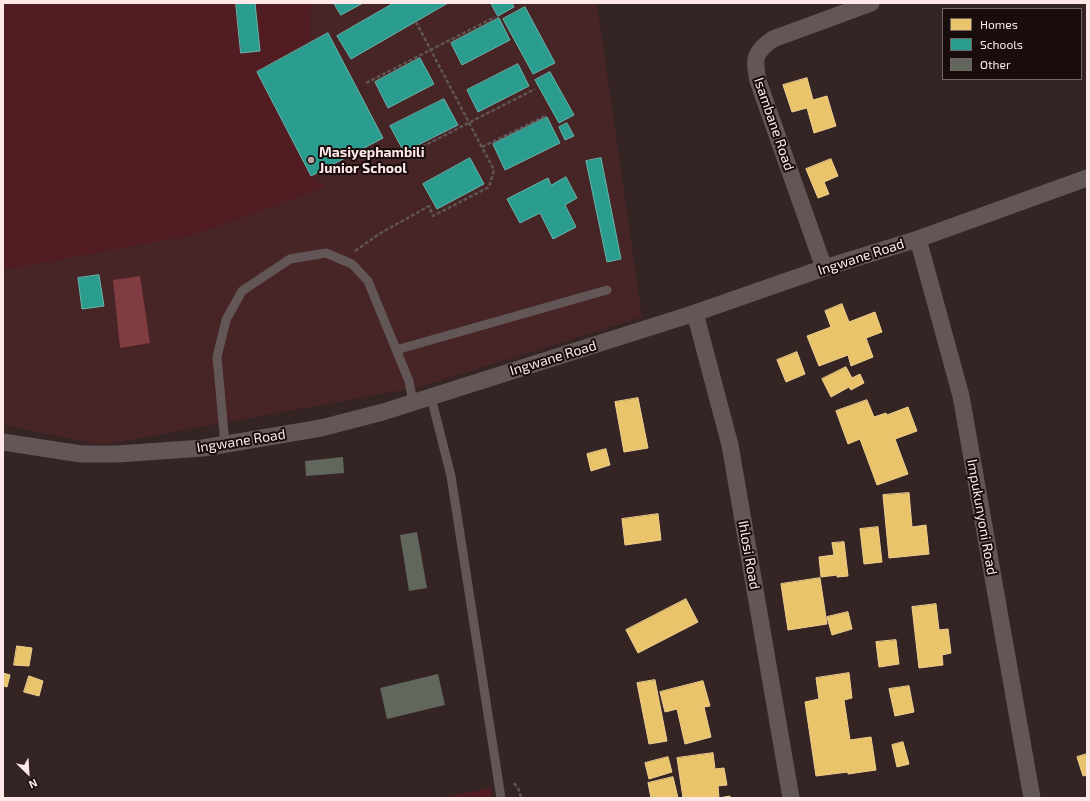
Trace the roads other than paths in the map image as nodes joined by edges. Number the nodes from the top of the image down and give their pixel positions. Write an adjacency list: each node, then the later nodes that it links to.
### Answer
1 (871, 3): 4 (street, Isambane Road)
2 (1087, 178): 3 (street, Ingwane Road)
3 (918, 239): 4 (street, Ingwane Road); 14 (street, Impukunyoni Road)
4 (824, 268): 6 (street, Ingwane Road)
5 (607, 290): 7 (lane)
6 (695, 314): 8 (street, Ingwane Road); 13 (street, Ihlosi Road)
7 (396, 350): 9 (lane); 11 (lane)
8 (431, 396): 9 (street, Ingwane Road); 12 (lane)
9 (413, 402): 11 (street, Ingwane Road)
10 (3, 442): 11 (street, Ingwane Road)
11 (225, 444)
12 (501, 798)
13 (791, 798)
14 (1032, 798)

